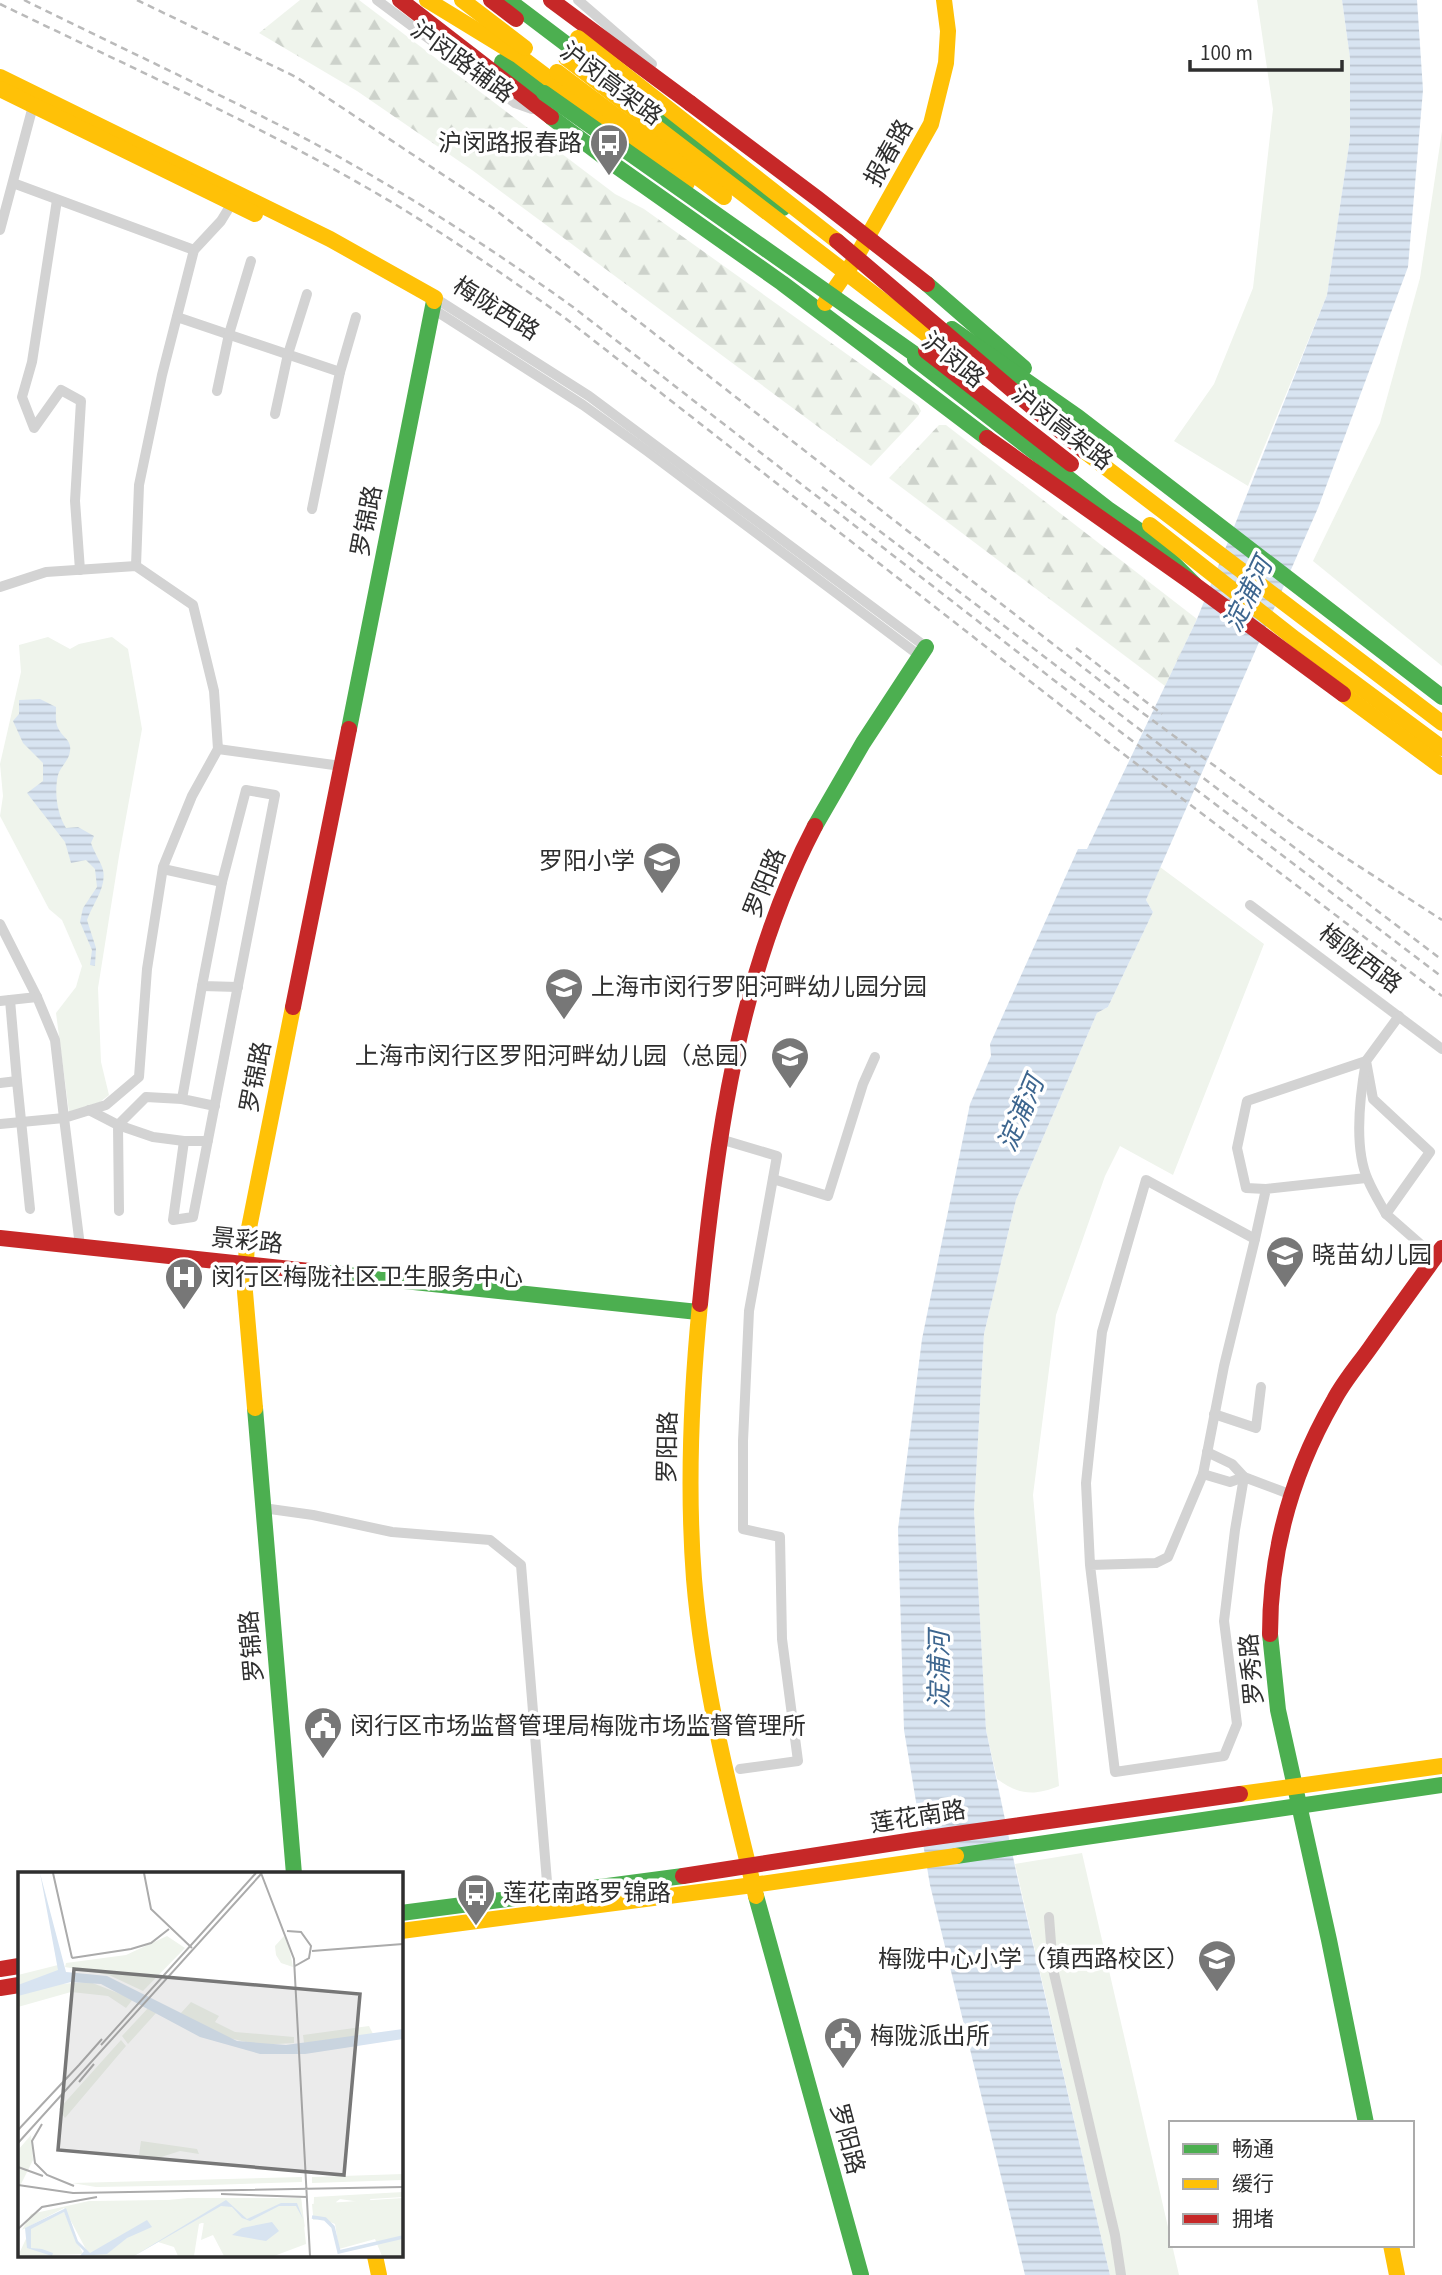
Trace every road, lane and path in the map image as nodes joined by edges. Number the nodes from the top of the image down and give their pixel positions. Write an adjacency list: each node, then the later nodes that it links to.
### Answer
1 (377, 0): 16 (street, 沪闵路辅路)
2 (400, 0): 10 (main road)
3 (462, 0): 38 (main road, 沪闵高架路, bridge)
4 (528, 0): 37 (main road, bridge)
5 (551, 0): 14 (main road)
6 (578, 0): 14 (street)
7 (944, 0): 21 (main road, 报春路)
8 (502, 1): 24 (main road, 沪闵路); 37 (main road, 沪闵高架路, bridge)
9 (440, 3): 11 (main road)
10 (436, 26): 11 (main road); 16 (main road)
11 (514, 63): 25 (main road, 沪闵路); 38 (main road, bridge)
12 (0, 77): 27 (main road, 梅陇西路)
13 (0, 89): 15 (main road, 梅陇西路)
14 (690, 103): 21 (main road)
15 (33, 106): 17 (street); 19 (main road, 梅陇西路)
16 (551, 117): 28 (main road)
17 (13, 183): 18 (street); 20 (street)
18 (57, 200): 22 (street); 41 (street)
19 (232, 203): 22 (street); 27 (main road, 梅陇西路)
20 (0, 230)
21 (868, 236): 24 (main road, 报春路); 36 (main road)
22 (194, 250): 29 (street)
23 (251, 261): 31 (street)
24 (854, 261): 25 (main road, 报春路); 36 (main road, 沪闵路)
25 (832, 292): 28 (main road, 报春路); 42 (main road, 沪闵路)
26 (307, 295): 32 (street)
27 (434, 304): 44 (street, 梅陇西路); 49 (main road, 罗锦路)
28 (820, 311): 42 (main road)
29 (177, 317): 31 (street); 40 (street)
30 (356, 317): 33 (street)
31 (229, 334): 32 (street); 34 (street)
32 (288, 354): 33 (street); 35 (street)
33 (340, 372): 39 (street)
34 (217, 391)
35 (275, 414)
36 (1078, 417): 45 (main road, 沪闵路)
37 (1084, 451): 46 (main road, 沪闵高架路)
38 (1071, 464): 47 (main road, 沪闵高架路)
39 (312, 509)
40 (136, 566): 41 (street); 48 (street)
41 (80, 569): 43 (street)
42 (1195, 585): 50 (main road, 沪闵路)
43 (0, 587)
44 (923, 652): 72 (main road, 罗阳路)
45 (1442, 697)
46 (1442, 723)
47 (1442, 748)
48 (218, 749): 49 (street); 51 (street)
49 (341, 766): 85 (main road, 罗锦路)
50 (1442, 767)
51 (163, 869): 52 (street); 67 (street)
52 (222, 882): 55 (street); 56 (street)
53 (1250, 905): 59 (street, 梅陇西路)
54 (0, 924): 57 (street)
55 (202, 986): 56 (street); 65 (street)
56 (238, 987): 66 (street)
57 (37, 997): 58 (street); 68 (street)
58 (5, 1000): 63 (street)
59 (1399, 1016): 60 (street, 梅陇西路); 62 (street)
60 (1442, 1049)
61 (875, 1057): 76 (street)
62 (1366, 1061): 75 (street); 77 (street); 80 (street)
63 (17, 1082): 64 (street); 69 (street)
64 (0, 1083)
65 (182, 1099): 66 (street); 71 (street)
66 (215, 1106): 74 (street)
67 (89, 1110): 68 (street); 71 (street)
68 (64, 1118): 69 (street); 83 (street)
69 (21, 1121): 70 (street); 78 (street)
70 (0, 1124)
71 (118, 1125): 73 (street); 79 (street)
72 (720, 1139): 76 (street); 86 (main road, 罗阳路)
73 (184, 1141): 74 (street); 74 (street)
74 (208, 1141)
75 (1366, 1178): 77 (street); 80 (street)
76 (773, 1179): 96 (street)
77 (1266, 1189): 82 (street)
78 (30, 1209)
79 (119, 1210)
80 (1386, 1214): 84 (street)
81 (0, 1238): 83 (main road, 景彩路)
82 (1255, 1239): 88 (street); 94 (street)
83 (80, 1246): 85 (main road, 景彩路)
84 (1439, 1253): 92 (main road, 罗秀路)
85 (244, 1264): 86 (main road, 景彩路); 93 (main road, 罗锦路)
86 (698, 1312): 100 (main road, 罗阳路)
87 (1261, 1387): 88 (street)
88 (1214, 1414): 89 (street)
89 (1207, 1452): 90 (street); 91 (street)
90 (1203, 1474): 91 (street); 94 (street)
91 (1244, 1477): 92 (street); 94 (street)
92 (1292, 1495): 98 (main road, 罗秀路)
93 (263, 1508): 101 (main road, 罗锦路); 103 (street)
94 (1090, 1565)
95 (1442, 1766): 98 (main road, 莲花南路)
96 (740, 1769)
97 (1442, 1784): 99 (main road, 莲花南路)
98 (1295, 1787): 99 (main road, 罗秀路); 100 (main road, 莲花南路)
99 (1299, 1805): 102 (main road, 莲花南路); 111 (main road, 罗秀路)
100 (749, 1867): 102 (main road, 罗阳路); 103 (main road, 莲花南路)
101 (294, 1872)
102 (753, 1885): 106 (main road, 莲花南路); 113 (main road, 罗阳路)
103 (548, 1894): 104 (main road, 莲花南路)
104 (402, 1913)
105 (1049, 1917): 114 (street)
106 (402, 1931)
107 (18, 1966): 108 (main road)
108 (0, 1969)
109 (18, 1985): 110 (main road)
110 (0, 1988)
111 (1366, 2121)
112 (1391, 2247): 115 (main road)
113 (861, 2275)
114 (1121, 2275)
115 (1397, 2275)

